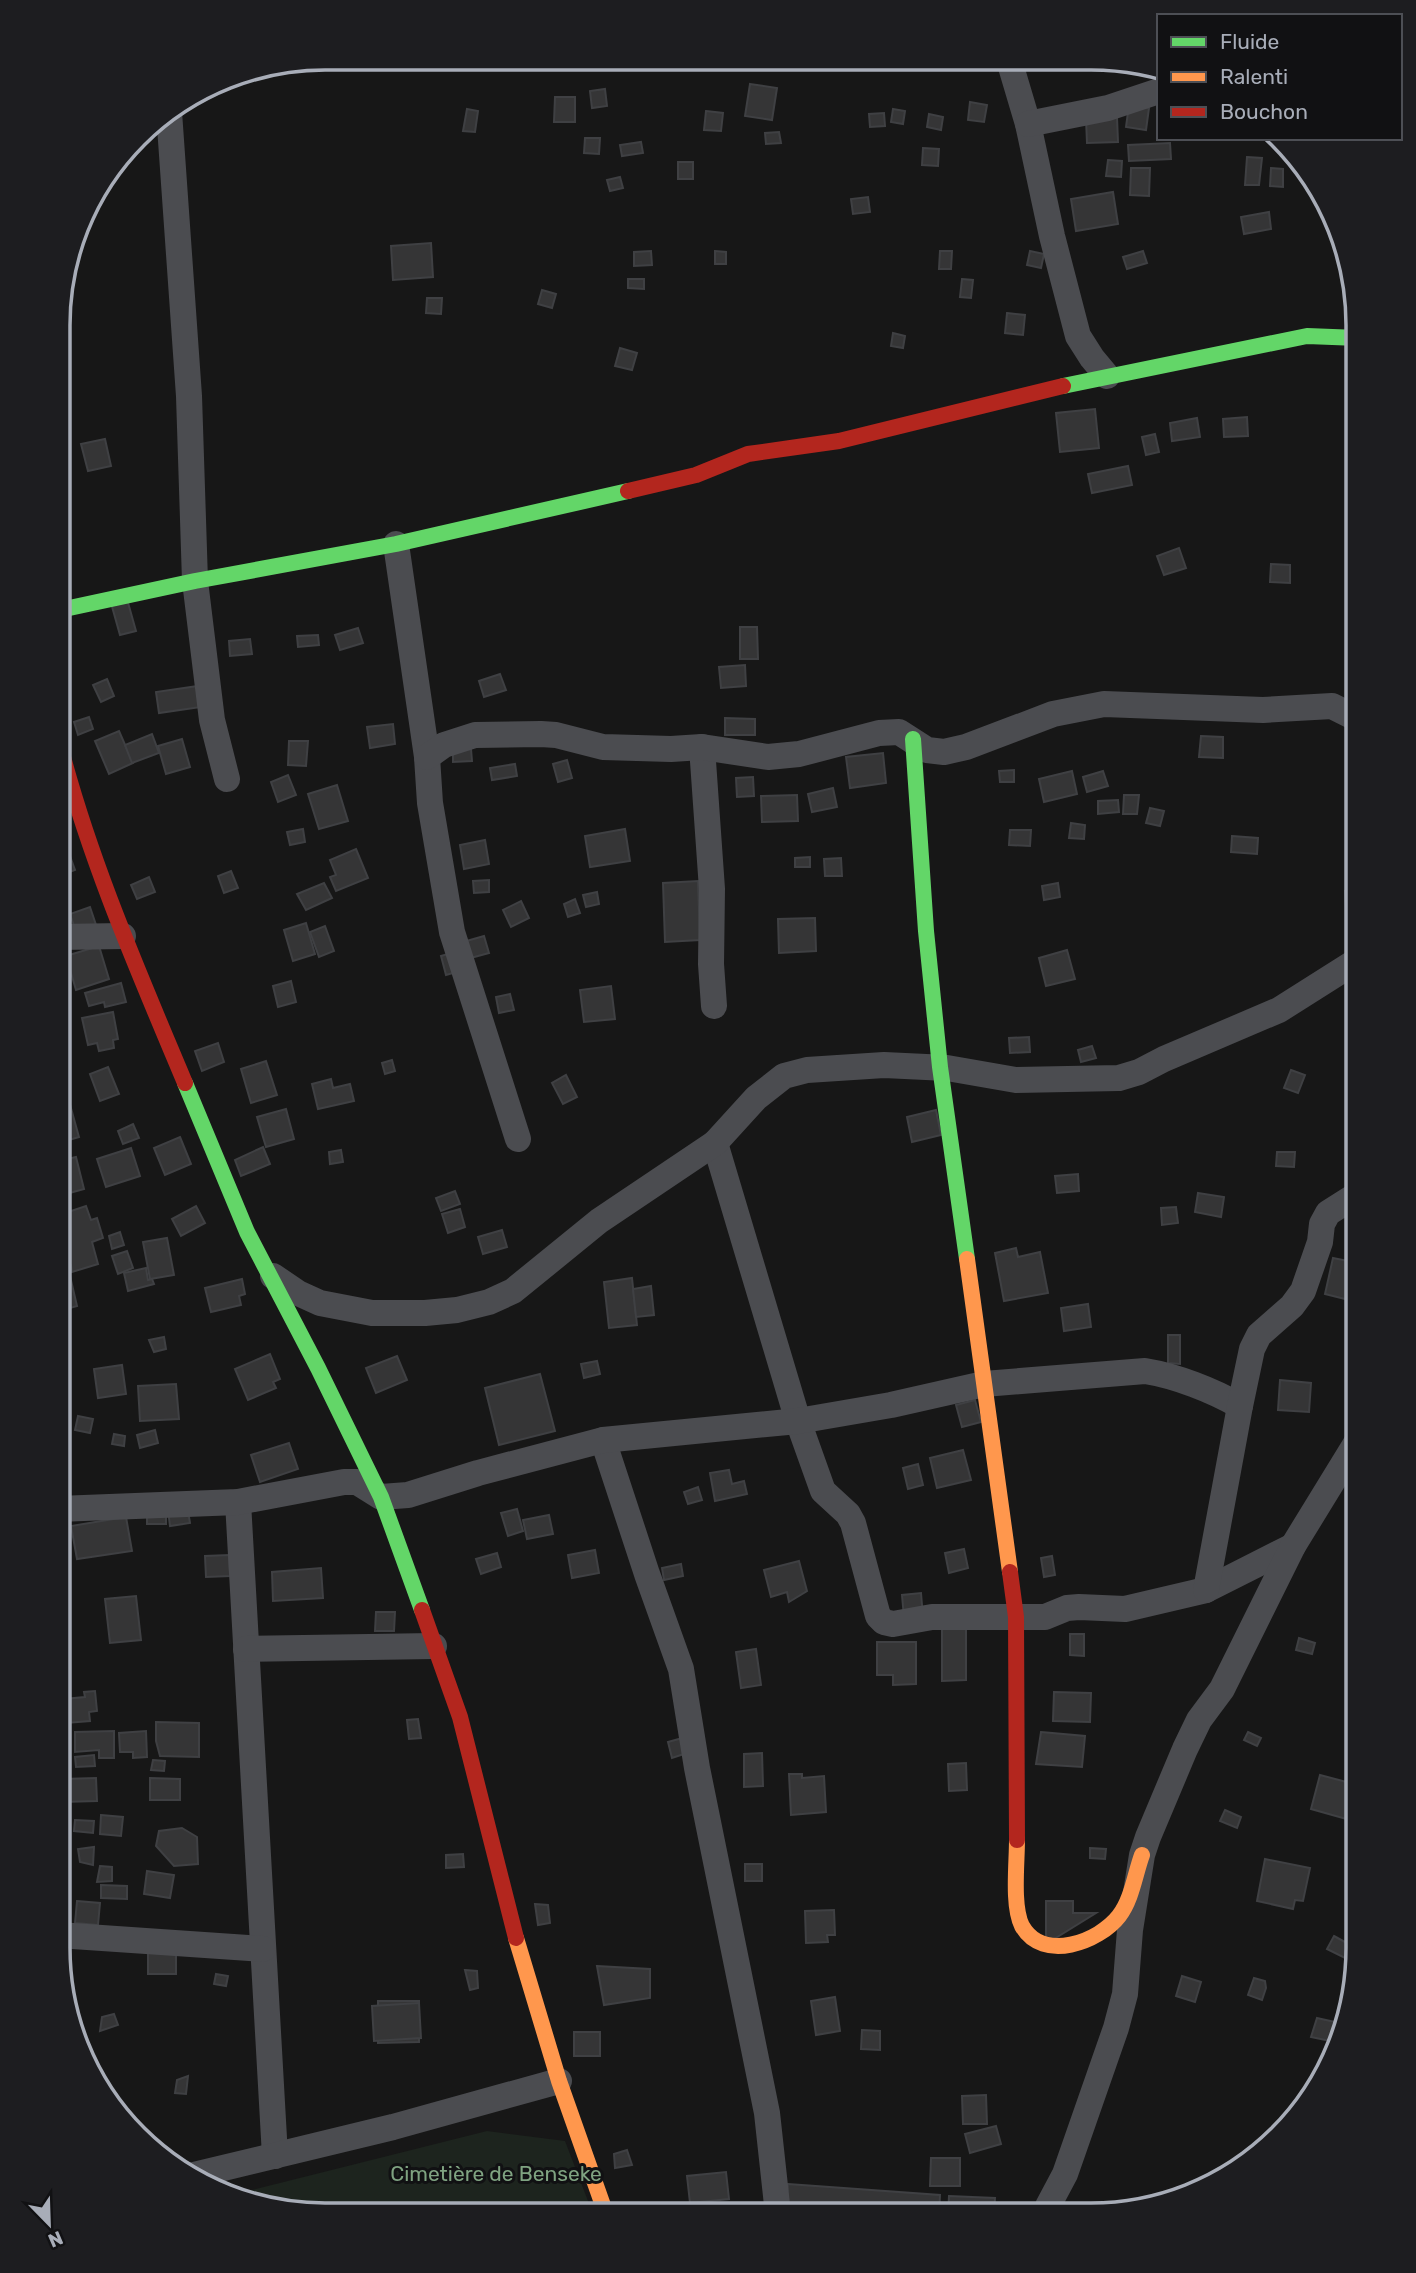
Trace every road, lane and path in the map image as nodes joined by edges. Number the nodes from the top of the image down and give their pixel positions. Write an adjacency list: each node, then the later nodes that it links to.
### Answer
1 (1013, 70): 4 (street)
2 (1157, 91): 4 (street)
3 (170, 123): 8 (street)
4 (1028, 124): 6 (street)
5 (1346, 338): 6 (street)
6 (1107, 376): 7 (street)
7 (396, 544): 8 (street); 13 (street)
8 (195, 581): 9 (street); 14 (street)
9 (70, 608)
10 (1346, 713): 11 (street)
11 (913, 739): 12 (street); 20 (street)
12 (702, 747): 13 (street); 19 (street)
13 (427, 757): 21 (street)
14 (227, 779)
15 (70, 783): 16 (street)
16 (123, 936): 17 (street); 24 (street)
17 (70, 937)
18 (1346, 968): 20 (street)
19 (714, 1006)
20 (940, 1067): 22 (street); 25 (street)
21 (518, 1139)
22 (715, 1143): 24 (street); 27 (street)
23 (1346, 1202): 26 (street)
24 (268, 1273): 30 (street)
25 (984, 1384): 26 (street); 27 (street); 35 (street)
26 (1240, 1406): 34 (street)
27 (798, 1421): 28 (street); 35 (street)
28 (603, 1440): 30 (street); 45 (street)
29 (1346, 1460): 33 (street)
30 (381, 1497): 31 (street); 36 (street)
31 (238, 1502): 32 (street); 37 (street)
32 (70, 1509)
33 (1293, 1546): 34 (street); 38 (street)
34 (1206, 1590): 35 (street)
35 (1016, 1617): 38 (street)
36 (434, 1646): 37 (street); 41 (street)
37 (246, 1649): 40 (street)
38 (1142, 1855): 46 (street)
39 (70, 1936): 40 (street)
40 (263, 1949): 42 (street)
41 (559, 2081): 42 (street); 44 (street)
42 (275, 2156): 43 (street)
43 (204, 2173)
44 (602, 2203)
45 (777, 2203)
46 (1050, 2203)

